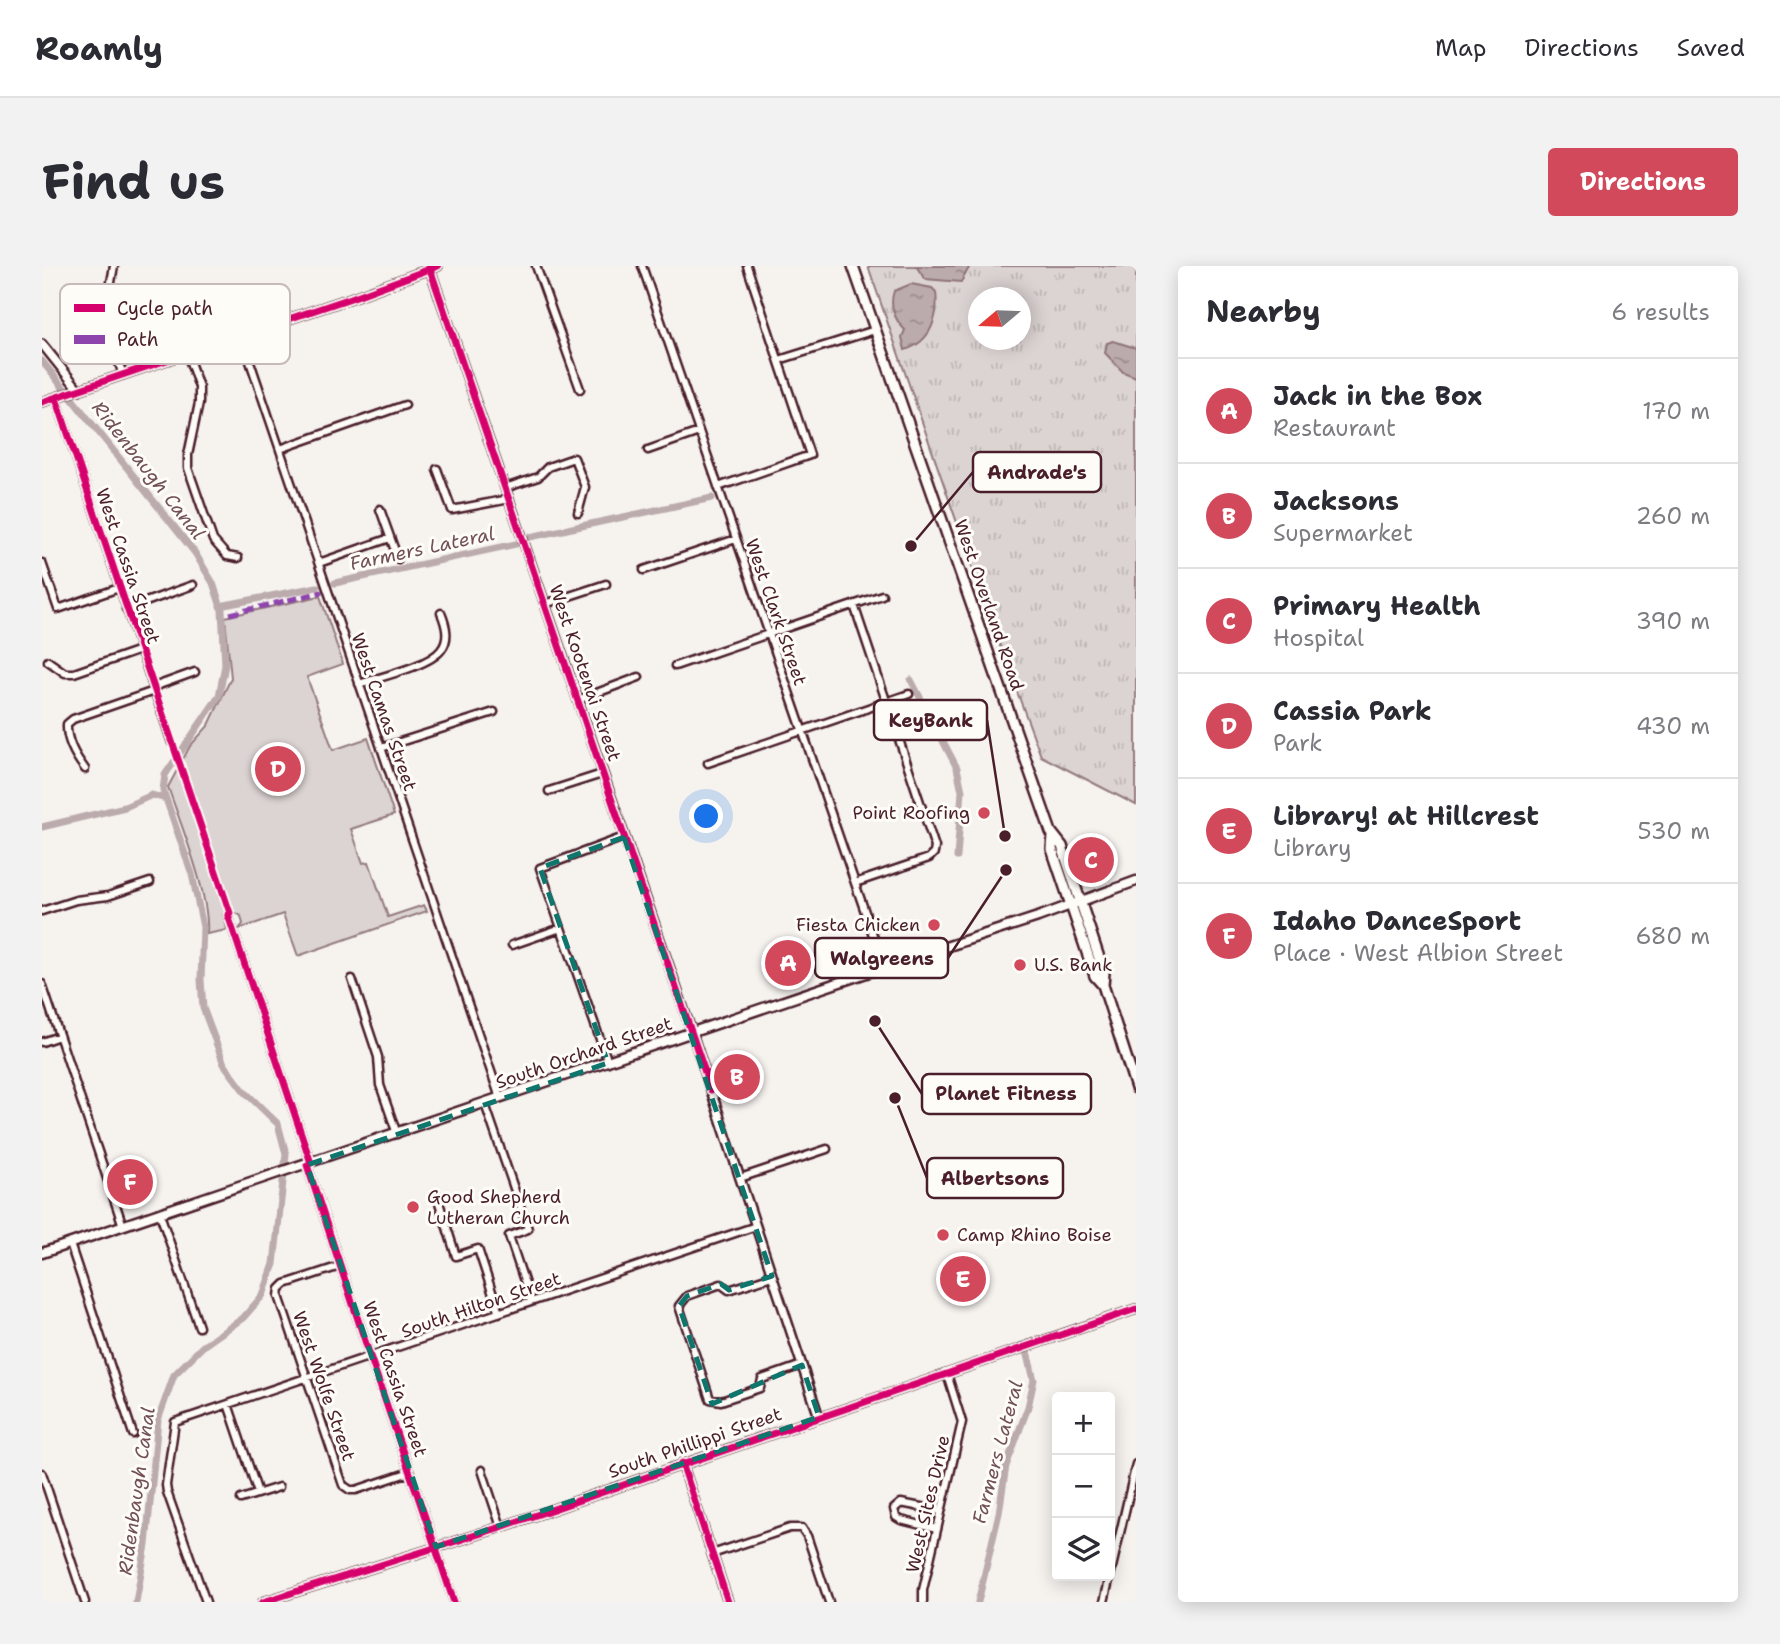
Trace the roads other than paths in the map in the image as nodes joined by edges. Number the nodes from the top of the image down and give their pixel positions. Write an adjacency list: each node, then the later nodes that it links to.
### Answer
1 (114, 266): 7 (street)
2 (536, 266): 17 (street)
3 (642, 266): 22 (street, West Clark Street)
4 (747, 266): 11 (street)
5 (853, 266): 9 (main road, West Overland Road)
6 (432, 267): 8 (street); 26 (street, West Kootenai Street)
7 (111, 284)
8 (290, 318)
9 (875, 330): 11 (street); 69 (main road, West Overland Road)
10 (42, 344): 18 (street)
11 (779, 360): 27 (street)
12 (119, 364): 16 (street)
13 (157, 364): 16 (street)
14 (191, 364): 33 (street)
15 (251, 364): 23 (street, West Camas Street)
16 (123, 375): 18 (street)
17 (580, 389)
18 (72, 392): 19 (street)
19 (55, 398): 20 (street); 40 (street, West Cassia Street)
20 (42, 402)
21 (405, 405): 23 (street)
22 (699, 432): 24 (street); 27 (street, West Clark Street)
23 (280, 449): 35 (street, West Camas Street)
24 (648, 450)
25 (437, 469): 28 (street)
26 (505, 488): 28 (street, West Kootenai Street); 30 (street)
27 (718, 488): 32 (street, West Clark Street)
28 (509, 499): 42 (street, West Kootenai Street)
29 (380, 509): 31 (street)
30 (578, 513)
31 (390, 538): 34 (street); 35 (street)
32 (736, 539): 37 (street); 46 (street, West Clark Street)
33 (238, 558)
34 (398, 559)
35 (321, 562): 52 (street, West Camas Street)
36 (42, 563): 40 (street)
37 (644, 570)
38 (606, 584): 42 (street)
39 (193, 585): 44 (street)
40 (119, 588): 44 (street, West Cassia Street)
41 (882, 595): 43 (street)
42 (545, 604): 55 (street, West Kootenai Street)
43 (854, 605): 46 (street); 56 (street)
44 (126, 609): 47 (street, West Cassia Street)
45 (442, 613): 52 (street)
46 (769, 634): 49 (street); 58 (street, West Clark Street)
47 (140, 650): 48 (street); 53 (street, West Cassia Street)
48 (48, 661)
49 (675, 666)
50 (194, 673): 53 (street)
51 (639, 677): 55 (street)
52 (359, 684): 60 (street, West Camas Street)
53 (154, 691): 59 (street, West Cassia Street); 62 (street)
54 (909, 694): 56 (street)
55 (578, 700): 63 (street, West Kootenai Street)
56 (886, 701): 58 (street); 68 (street)
57 (494, 712): 60 (street)
58 (802, 730): 61 (street); 68 (street, West Clark Street)
59 (172, 743)
60 (381, 748): 82 (street, West Camas Street)
61 (708, 763)
62 (85, 768)
63 (603, 774): 64 (street, West Kootenai Street); 65 (street, West Kootenai Street)
64 (549, 791)
65 (624, 837): 72 (street); 77 (street, West Kootenai Street)
66 (1136, 881): 69 (main road, South Orchard Street)
67 (150, 882): 70 (street)
68 (855, 883): 74 (street, West Clark Street)
69 (1076, 904): 74 (main road, South Orchard Street); 81 (main road, West Overland Road)
70 (42, 911)
71 (228, 915): 86 (street, West Cassia Street)
72 (561, 929): 73 (street); 80 (street)
73 (512, 946)
74 (884, 967): 77 (main road, South Orchard Street)
75 (352, 979): 84 (street)
76 (42, 984): 78 (street)
77 (692, 1033): 80 (main road, South Orchard Street); 87 (street, West Kootenai Street)
78 (60, 1036): 79 (street); 90 (street)
79 (42, 1042)
80 (608, 1062): 82 (main road, South Orchard Street)
81 (1136, 1088)
82 (500, 1098): 83 (main road, South Orchard Street)
83 (485, 1104): 84 (main road, South Orchard Street); 96 (street)
84 (397, 1134): 86 (main road, South Orchard Street)
85 (827, 1149): 87 (street)
86 (309, 1164): 89 (main road, South Orchard Street); 94 (street, West Cassia Street)
87 (740, 1178): 91 (street, West Kootenai Street)
88 (436, 1193): 98 (street)
89 (160, 1214): 90 (main road, South Orchard Street); 99 (street)
90 (123, 1226): 92 (main road, South Orchard Street)
91 (756, 1226): 95 (street, West Kootenai Street); 96 (street, South Hilton Street)
92 (70, 1244): 93 (main road, South Orchard Street); 106 (street)
93 (42, 1253)
94 (340, 1266): 100 (street, West Cassia Street); 103 (street, West Wolfe Street)
95 (772, 1276): 101 (street, West Kootenai Street); 101 (street)
96 (531, 1302): 98 (street, South Hilton Street)
97 (1136, 1309): 102 (street, South Phillippi Street)
98 (499, 1313): 100 (street, South Hilton Street)
99 (199, 1327)
100 (370, 1356): 103 (street, South Hilton Street); 110 (street, West Cassia Street)
101 (802, 1365): 105 (street, West Kootenai Street)
102 (947, 1374): 105 (street, South Phillippi Street); 115 (street, West Sites Drive)
103 (307, 1377): 104 (street, South Hilton Street); 110 (street, West Wolfe Street)
104 (228, 1404): 113 (street); 121 (street, South Hilton Street)
105 (819, 1417): 107 (street, South Phillippi Street)
106 (134, 1434)
107 (682, 1464): 116 (street, South Phillippi Street); 119 (street)
108 (1136, 1464): 127 (street)
109 (482, 1470): 116 (street)
110 (410, 1472): 118 (street, West Cassia Street)
111 (42, 1473): 120 (street)
112 (279, 1486): 113 (street)
113 (258, 1493): 114 (street)
114 (241, 1499)
115 (941, 1511): 117 (street, West Sites Drive); 117 (street)
116 (501, 1527): 118 (street, South Phillippi Street)
117 (937, 1529): 126 (street, West Sites Drive)
118 (436, 1547): 122 (street, South Phillippi Street); 123 (street, West Cassia Street)
119 (712, 1554): 124 (street); 125 (street)
120 (85, 1602)
121 (206, 1602)
122 (264, 1602)
123 (454, 1602)
124 (728, 1602)
125 (829, 1602)
126 (923, 1602)
127 (1104, 1602)

